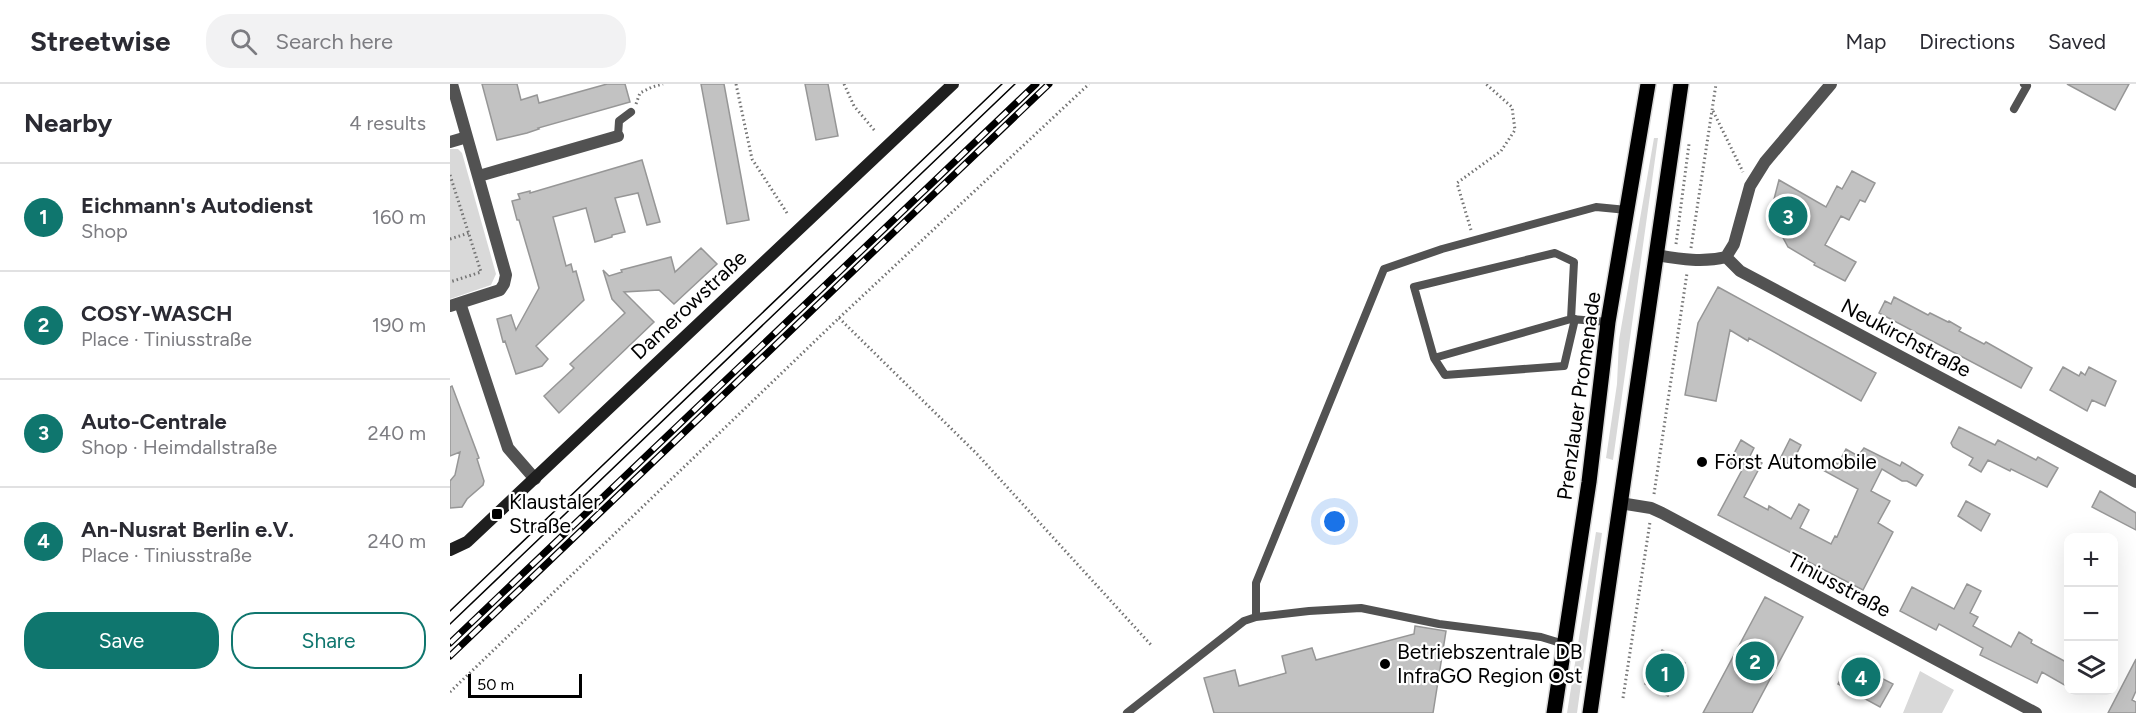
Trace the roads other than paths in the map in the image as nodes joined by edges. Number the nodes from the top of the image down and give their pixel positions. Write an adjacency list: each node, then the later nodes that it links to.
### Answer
1 (452, 84): 10 (street)
2 (953, 84): 20 (main road, Damerowstraße)
3 (1648, 84): 13 (main road, Prenzlauer Promenade)
4 (1681, 84): 14 (main road)
5 (1831, 84): 15 (street)
6 (2028, 85): 7 (lane)
7 (2014, 109)
8 (631, 112): 9 (lane)
9 (618, 136): 12 (street)
10 (467, 137): 11 (street); 12 (street)
11 (450, 142)
12 (479, 176): 16 (street)
13 (1627, 210): 18 (main road, Prenzlauer Promenade); 24 (lane)
14 (1656, 255): 15 (street); 22 (main road)
15 (1726, 256): 21 (street, Neukirchstraße)
16 (455, 305): 20 (street)
17 (1573, 319): 18 (lane); 19 (lane); 19 (lane); 19 (lane)
18 (1608, 322): 25 (main road, Prenzlauer Promenade)
19 (1434, 358)
20 (535, 478): 23 (main road, Damerowstraße)
21 (2136, 482)
22 (1620, 503): 28 (main road); 29 (street, Tiniusstraße)
23 (450, 550)
24 (1256, 617): 25 (lane); 26 (lane)
25 (1563, 644): 27 (main road, Prenzlauer Promenade)
26 (1127, 713)
27 (1554, 713)
28 (1590, 713)
29 (2036, 713)

